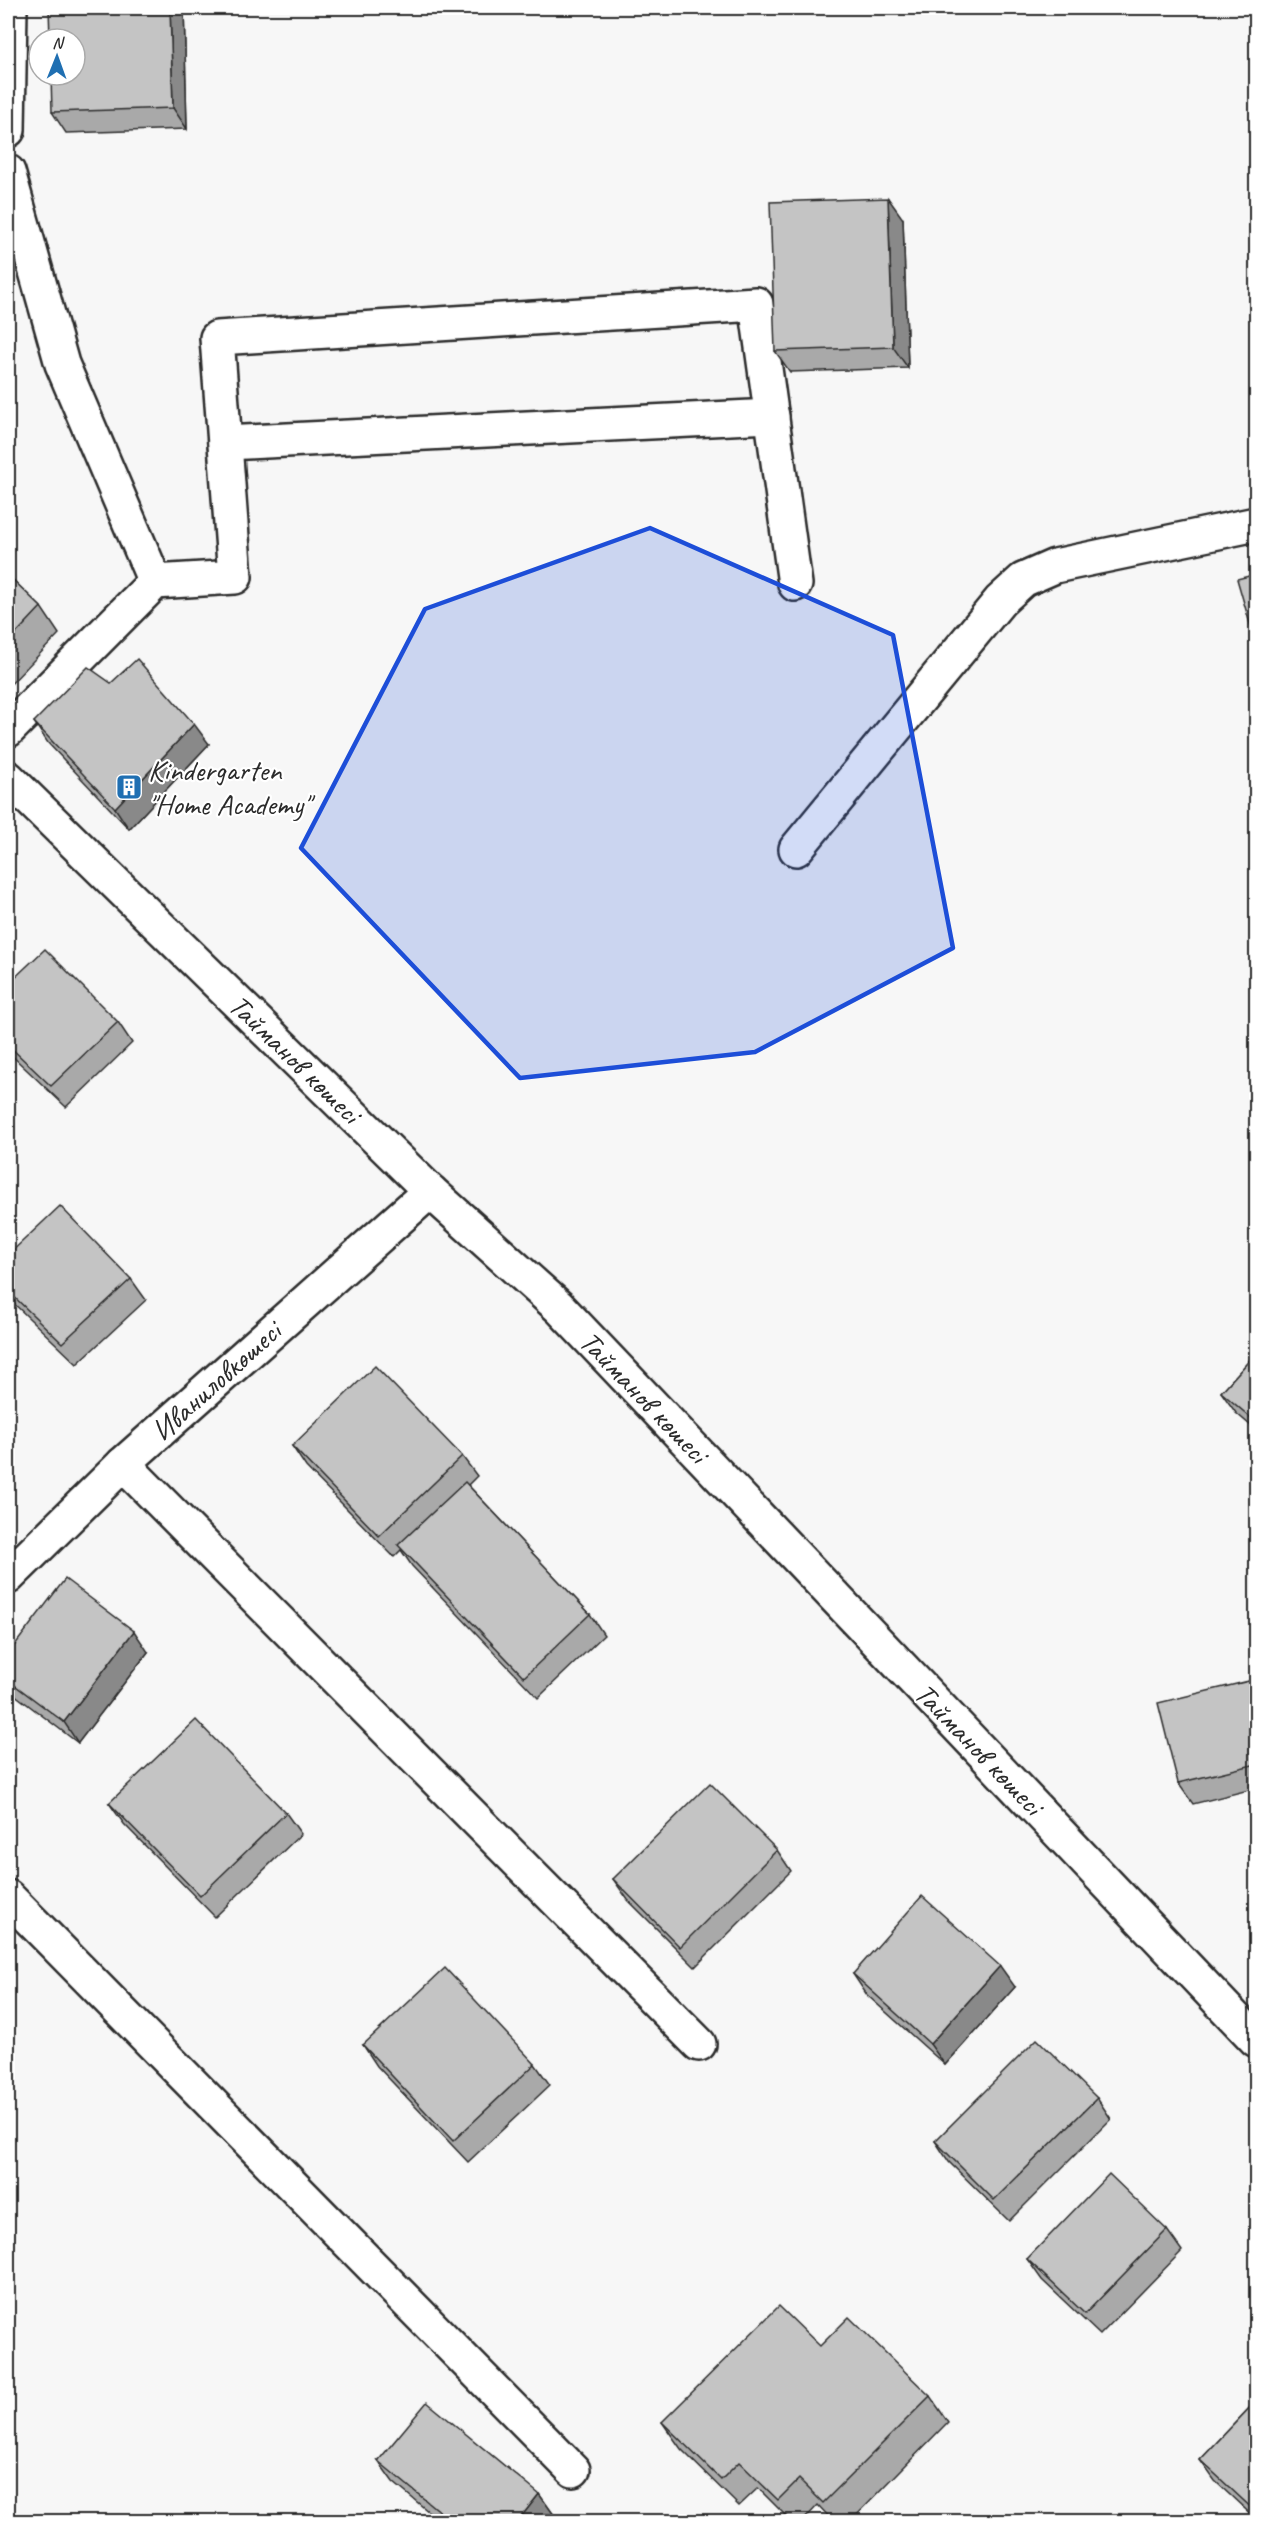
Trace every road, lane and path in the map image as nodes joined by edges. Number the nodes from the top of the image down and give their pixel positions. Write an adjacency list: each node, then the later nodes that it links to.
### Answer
1 (10, 8): 2 (street)
2 (8, 130)
3 (8, 172): 7 (street)
4 (772, 416): 5 (street); 5 (street); 8 (street)
5 (225, 443): 7 (street)
6 (1257, 524): 11 (street)
7 (155, 582): 9 (street)
8 (795, 584)
9 (8, 730)
10 (8, 778): 12 (street, Тайманов көшесі)
11 (796, 849)
12 (430, 1191): 13 (street, Иваниловкөшесі); 16 (street, Тайманов көшесі)
13 (123, 1464): 14 (street, Иваниловкөшесі); 17 (street)
14 (8, 1578)
15 (8, 1897): 18 (street)
16 (1257, 2040)
17 (699, 2044)
18 (573, 2470)

